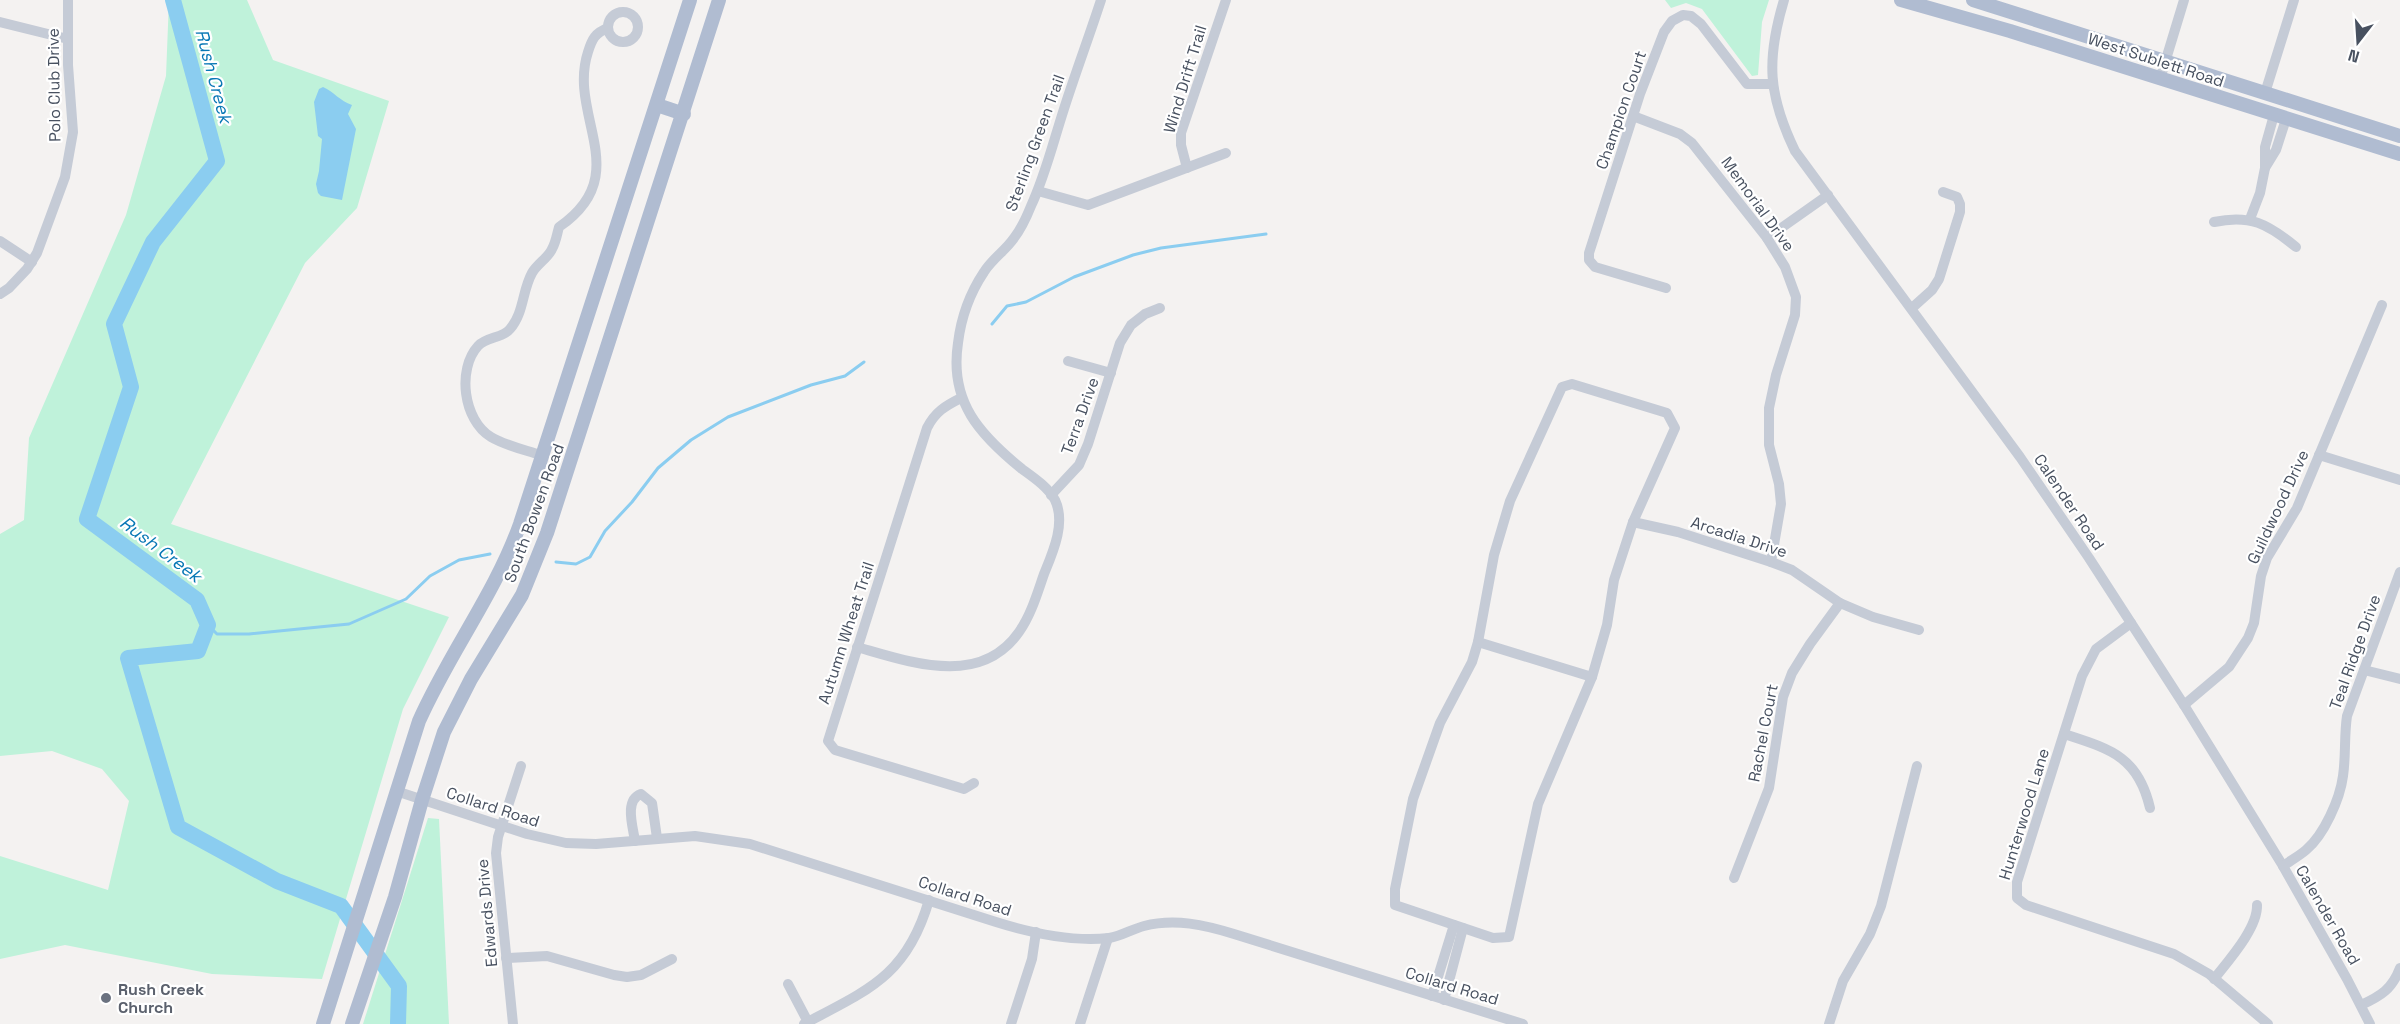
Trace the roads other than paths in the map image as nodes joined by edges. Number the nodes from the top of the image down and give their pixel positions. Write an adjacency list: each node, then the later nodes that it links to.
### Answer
1 (68, 0): 13 (street, Polo Club Drive)
2 (690, 0): 18 (main road, South Bowen Road)
3 (719, 0): 19 (main road, South Bowen Road)
4 (1101, 0): 26 (street, Sterling Green Trail)
5 (1226, 0): 25 (street, Wind Drift Trail)
6 (1784, 0): 16 (street, Calender Road)
7 (1901, 0): 15 (main road, West Sublett Road)
8 (1973, 0): 14 (main road, West Sublett Road)
9 (2184, 0): 14 (street)
10 (2294, 0): 17 (street)
11 (0, 22): 13 (street)
12 (608, 28): 44 (street)
13 (68, 39): 34 (street, Polo Club Drive)
14 (2164, 63): 15 (street); 17 (main road, West Sublett Road)
15 (2160, 79): 21 (main road, West Sublett Road)
16 (1773, 84): 20 (street, Champion Court); 28 (street, Calender Road)
17 (2265, 93): 22 (main road, West Sublett Road)
18 (657, 105): 19 (main road); 44 (main road, South Bowen Road)
19 (684, 114): 64 (main road, South Bowen Road)
20 (1633, 116): 31 (street, Memorial Drive); 35 (street, Champion Court)
21 (2280, 117): 24 (main road, West Sublett Road); 29 (street)
22 (2400, 136)
23 (1226, 153): 25 (street)
24 (2400, 154)
25 (1187, 168): 26 (street)
26 (1038, 191): 42 (street, Sterling Green Trail)
27 (1942, 192): 39 (street)
28 (1828, 195): 31 (street); 39 (street, Calender Road)
29 (2250, 219): 30 (street); 33 (street)
30 (2214, 222)
31 (1767, 238): 48 (street, Memorial Drive)
32 (0, 241): 34 (street)
33 (2296, 248)
34 (32, 262): 36 (street, Polo Club Drive)
35 (1666, 288)
36 (0, 294)
37 (2382, 305): 43 (street, Guildwood Drive)
38 (1160, 308): 41 (street, Terra Drive)
39 (1912, 308): 51 (street, Calender Road)
40 (1068, 361): 41 (street, Terra Drive)
41 (1111, 373): 46 (street, Terra Drive)
42 (961, 398): 46 (street, Sterling Green Trail); 54 (street, Autumn Wheat Trail)
43 (2319, 455): 45 (street); 58 (street, Guildwood Drive)
44 (543, 456): 63 (main road, South Bowen Road)
45 (2400, 480)
46 (1051, 495): 54 (street)
47 (1633, 522): 48 (street, Arcadia Drive); 53 (street); 56 (street)
48 (1771, 562): 50 (street, Arcadia Drive)
49 (2400, 572): 55 (street, Teal Ridge Drive)
50 (1840, 603): 52 (street, Arcadia Drive); 70 (street, Rachel Court)
51 (2131, 623): 58 (street, Calender Road); 59 (street, Hunterwood Lane)
52 (1919, 630)
53 (1478, 642): 56 (street); 73 (street)
54 (856, 647): 62 (street, Autumn Wheat Trail)
55 (2364, 670): 57 (street); 69 (street, Teal Ridge Drive)
56 (1592, 677): 73 (street)
57 (2400, 680)
58 (2184, 705): 69 (street, Calender Road)
59 (2064, 734): 65 (street); 79 (street, Hunterwood Lane)
60 (521, 766): 66 (street, Edwards Drive)
61 (1917, 766): 91 (street)
62 (974, 783)
63 (396, 791): 64 (street, Collard Road); 85 (main road, South Bowen Road)
64 (422, 800): 66 (street, Collard Road); 86 (main road, South Bowen Road)
65 (2150, 808)
66 (501, 826): 68 (street, Collard Road); 76 (street, Edwards Drive)
67 (657, 838): 68 (street, Collard Road); 68 (street); 71 (street, Collard Road)
68 (635, 841)
69 (2283, 866): 83 (street, Calender Road)
70 (1734, 878)
71 (929, 900): 74 (street, Collard Road); 84 (street)
72 (2257, 905): 79 (street)
73 (1459, 927): 81 (street); 82 (street)
74 (1036, 932): 75 (street, Collard Road); 88 (street)
75 (1108, 938): 81 (street, Collard Road); 89 (street)
76 (507, 958): 77 (street); 87 (street, Edwards Drive)
77 (672, 959)
78 (2400, 968): 83 (street)
79 (2214, 979): 92 (street, Hunterwood Lane)
80 (788, 984): 84 (street)
81 (1432, 996): 82 (street, Collard Road)
82 (1444, 1000): 90 (street, Collard Road)
83 (2361, 1005): 93 (street, Calender Road)
84 (806, 1023)
85 (323, 1024)
86 (352, 1024)
87 (513, 1024)
88 (1011, 1024)
89 (1080, 1024)
90 (1523, 1024)
91 (1829, 1024)
92 (2268, 1024)
93 (2370, 1024)

